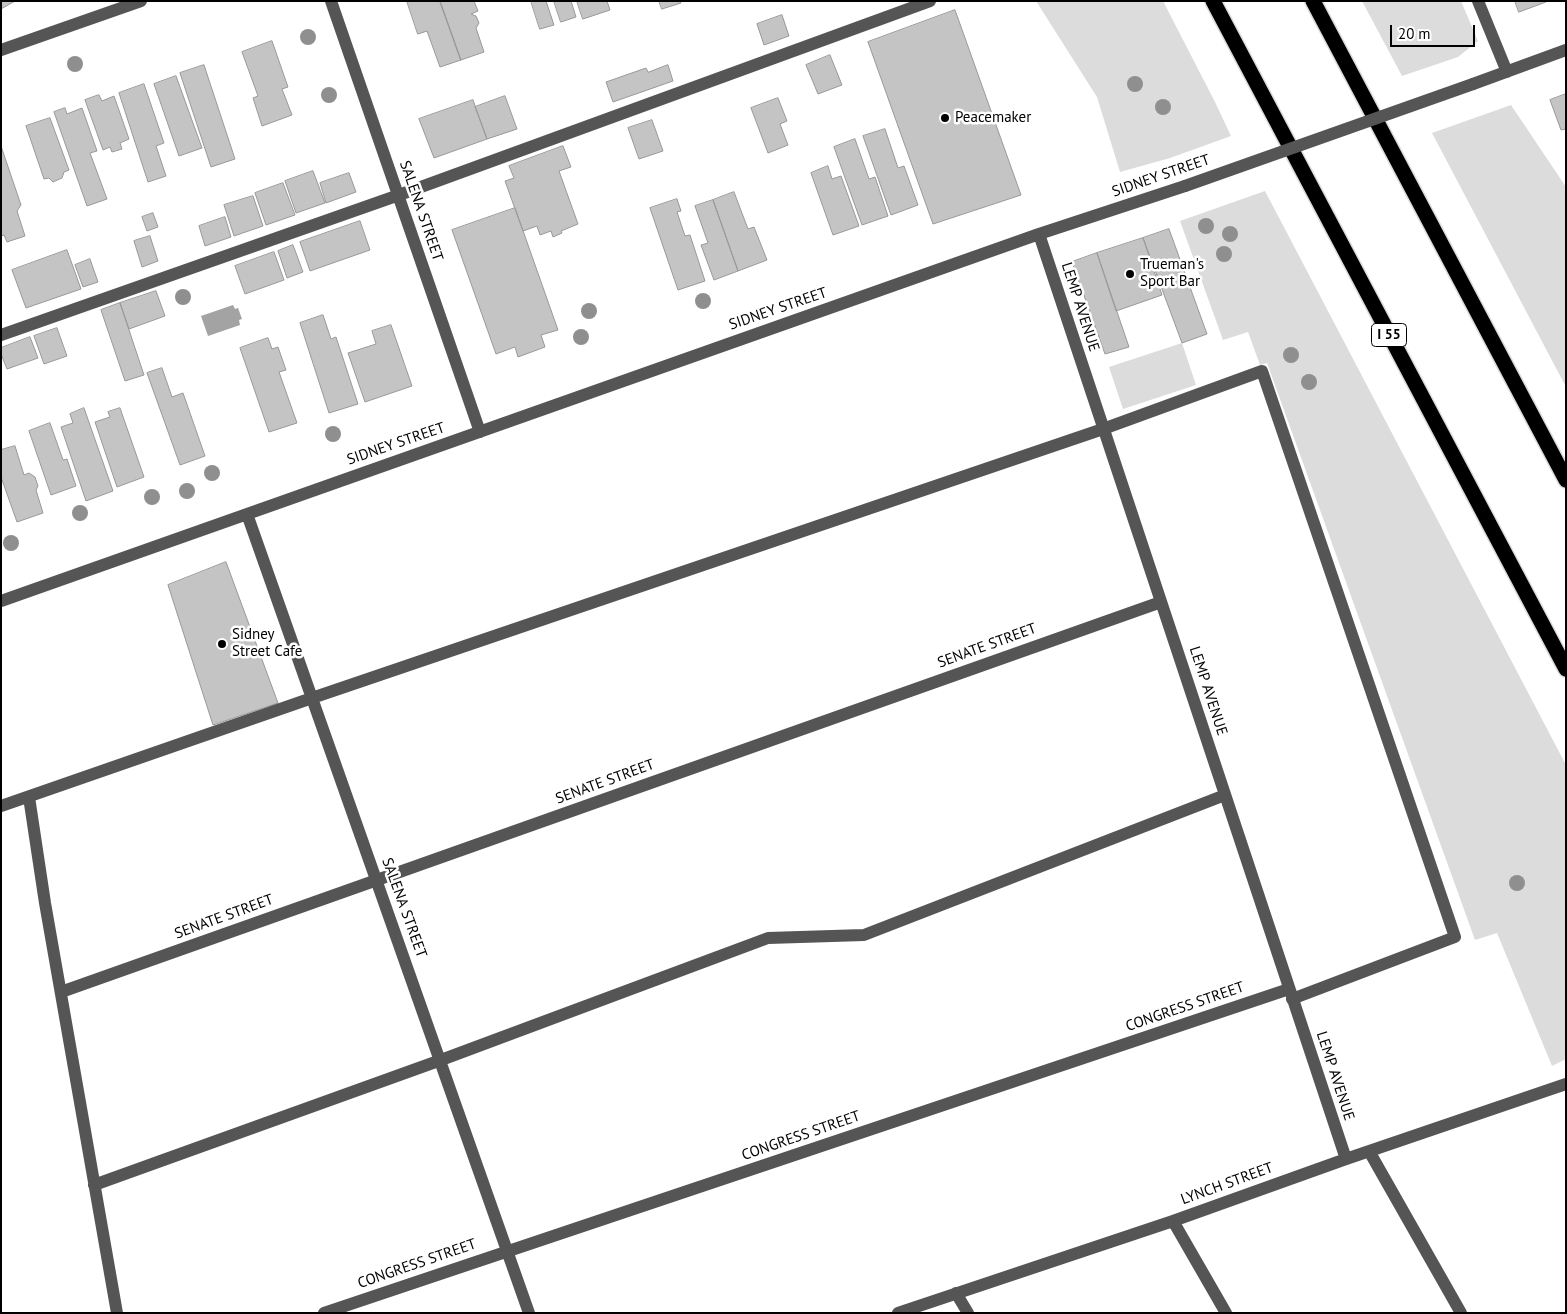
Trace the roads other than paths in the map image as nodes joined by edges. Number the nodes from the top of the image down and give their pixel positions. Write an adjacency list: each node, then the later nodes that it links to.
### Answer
1 (141, 1): 7 (street)
2 (332, 1): 10 (street, SALENA STREET)
3 (930, 1): 10 (street)
4 (1213, 1): 19 (highway, I 55)
5 (1313, 1): 15 (highway)
6 (1478, 1): 9 (street)
7 (1, 50)
8 (1566, 50): 9 (street, SIDNEY STREET)
9 (1507, 72): 11 (street, SIDNEY STREET, bridge)
10 (399, 195): 12 (street); 14 (street, SALENA STREET)
11 (1039, 234): 13 (street, LEMP AVENUE); 14 (street, SIDNEY STREET)
12 (1, 335)
13 (1103, 429): 18 (street, LEMP AVENUE); 20 (street); 26 (street, CONGRESS STREET)
14 (480, 432): 16 (street, SIDNEY STREET)
15 (1566, 480)
16 (247, 514): 17 (street, SIDNEY STREET); 20 (street, SALENA STREET)
17 (1, 601)
18 (1161, 602): 21 (street, LEMP AVENUE); 24 (street, SENATE STREET)
19 (1566, 669)
20 (312, 698): 22 (street); 24 (street, SALENA STREET)
21 (1225, 794): 26 (street, LEMP AVENUE); 27 (street)
22 (29, 797): 23 (street); 25 (street)
23 (1, 806)
24 (376, 880): 25 (street, SENATE STREET); 27 (street, SALENA STREET)
25 (61, 992): 31 (street)
26 (1291, 994): 30 (street, LEMP AVENUE); 33 (street, CONGRESS STREET)
27 (441, 1060): 31 (street); 33 (street, SALENA STREET)
28 (1566, 1084): 29 (street, LYNCH STREET)
29 (1369, 1151): 30 (street, LYNCH STREET); 41 (street)
30 (1346, 1159): 32 (street, LYNCH STREET)
31 (94, 1185): 35 (street)
32 (1173, 1221): 34 (street, LYNCH STREET); 40 (street)
33 (507, 1251): 36 (street, CONGRESS STREET); 37 (street, SALENA STREET)
34 (956, 1293): 38 (street, LYNCH STREET); 39 (street)
35 (117, 1313)
36 (324, 1313)
37 (529, 1313)
38 (898, 1313)
39 (968, 1313)
40 (1226, 1313)
41 (1461, 1313)

